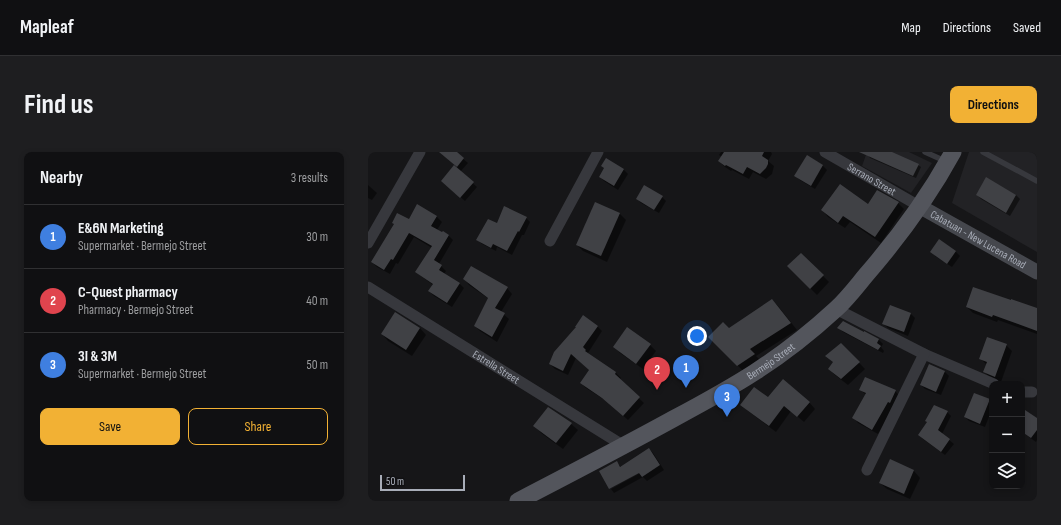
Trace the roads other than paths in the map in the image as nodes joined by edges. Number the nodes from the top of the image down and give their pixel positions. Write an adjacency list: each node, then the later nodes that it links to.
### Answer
1 (420, 152): 10 (street)
2 (598, 152): 9 (street)
3 (825, 152): 8 (street, Serrano Street)
4 (926, 152): 6 (lane)
5 (983, 152): 7 (lane)
6 (950, 157): 8 (main road, Bermejo Street)
7 (1037, 181)
8 (919, 206): 11 (main road, Cabatuan - New Lucena Road); 13 (main road, Bermejo Street)
9 (550, 241)
10 (368, 243)
11 (1037, 272)
12 (368, 287): 16 (street, Estrella Street)
13 (836, 309): 14 (street); 16 (main road, Bermejo Street)
14 (924, 354): 15 (street); 17 (street)
15 (989, 382)
16 (624, 446): 18 (main road, Bermejo Street)
17 (867, 470)
18 (518, 501)

